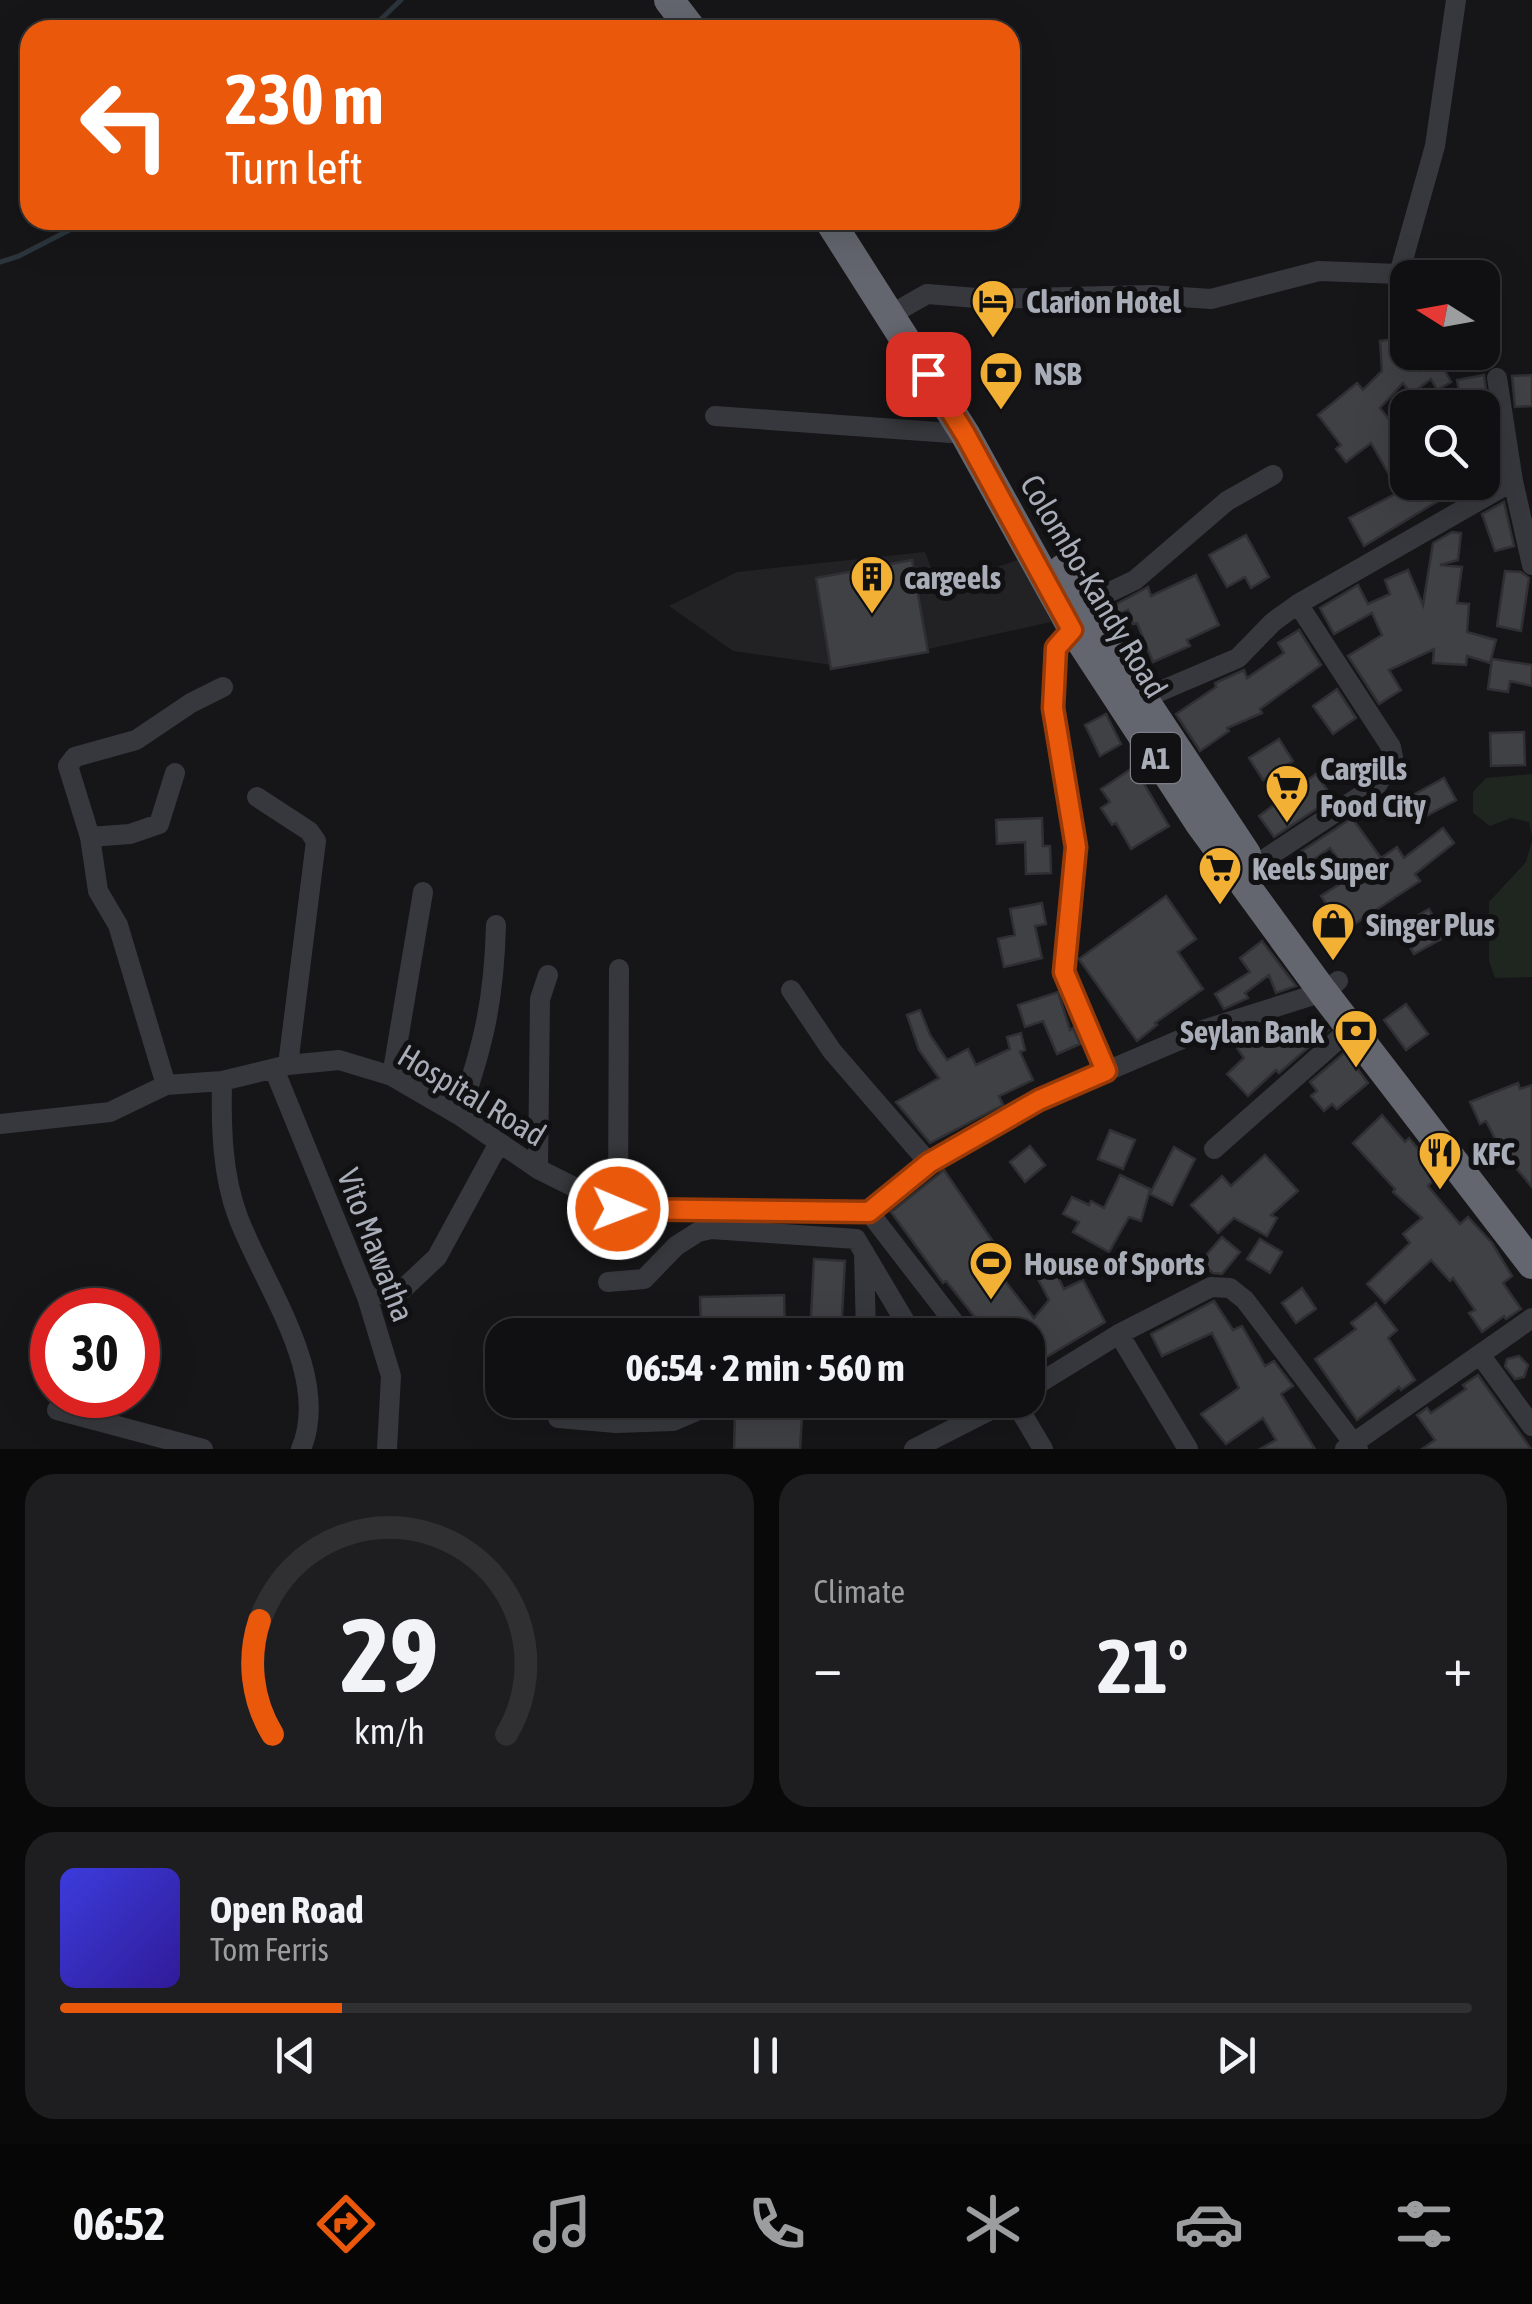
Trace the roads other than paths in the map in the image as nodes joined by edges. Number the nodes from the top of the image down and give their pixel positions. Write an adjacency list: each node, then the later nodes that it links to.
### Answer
1 (669, 0): 3 (highway)
2 (1456, 0): 6 (street)
3 (684, 20)
4 (837, 230): 6 (highway, Colombo-Kandy Road / A1)
5 (857, 230): 6 (highway, Colombo-Kandy Road / A1)
6 (898, 310): 9 (highway, Colombo-Kandy Road / A1); 14 (highway, Colombo-Kandy Road / A1)
7 (1497, 378): 11 (street)
8 (715, 416): 9 (street)
9 (965, 434): 14 (highway, Colombo-Kandy Road / A1)
10 (1274, 476): 14 (street)
11 (1513, 481): 12 (street); 13 (street)
12 (1532, 565)
13 (1298, 604): 16 (street); 20 (street)
14 (1078, 617): 16 (highway, Colombo-Kandy Road / A1); 29 (street)
15 (223, 687): 19 (street)
16 (1126, 692): 20 (highway, Colombo-Kandy Road / A1); 25 (highway, Colombo-Kandy Road / A1)
17 (175, 774): 19 (street)
18 (257, 797): 28 (street)
19 (90, 838): 32 (street)
20 (1254, 866): 25 (highway, Colombo-Kandy Road / A1)
21 (423, 892): 30 (street)
22 (496, 924): 33 (street)
23 (619, 969): 39 (street)
24 (548, 975): 38 (street)
25 (1330, 986): 27 (highway, Colombo-Kandy Road / A1); 29 (street); 41 (highway, Colombo-Kandy Road / A1)
26 (791, 990): 37 (street)
27 (1351, 1028): 36 (street); 43 (highway, Colombo-Kandy Road / A1)
28 (281, 1067): 30 (street, Hospital Road); 31 (street, Hospital Road); 45 (street, Vito Mawatha)
29 (1106, 1071): 37 (street)
30 (392, 1076): 33 (street, Hospital Road)
31 (222, 1081): 32 (street, Hospital Road); 61 (street)
32 (166, 1084): 34 (street, Hospital Road)
33 (459, 1115): 35 (street, Hospital Road)
34 (0, 1124)
35 (499, 1143): 38 (street, Hospital Road); 45 (street)
36 (1214, 1149)
37 (929, 1163): 40 (street)
38 (538, 1169): 39 (street, Hospital Road)
39 (618, 1209): 40 (street, Hospital Road)
40 (869, 1212): 48 (street)
41 (1532, 1233)
42 (864, 1248): 44 (street); 46 (street); 47 (street)
43 (1532, 1264)
44 (608, 1282)
45 (367, 1296): 62 (street, Vito Mawatha)
46 (866, 1318)
47 (903, 1318)
48 (951, 1318)
49 (1532, 1318): 51 (street)
50 (1119, 1334): 52 (street); 59 (street); 65 (street)
51 (1481, 1356): 58 (street); 59 (street)
52 (1045, 1380)
53 (88, 1418): 60 (street)
54 (558, 1418): 55 (street)
55 (680, 1418)
56 (976, 1418): 63 (street)
57 (1023, 1418): 64 (street)
58 (1532, 1426)
59 (1352, 1447)
60 (203, 1449)
61 (302, 1449)
62 (388, 1449)
63 (914, 1449)
64 (1043, 1449)
65 (1188, 1449)

